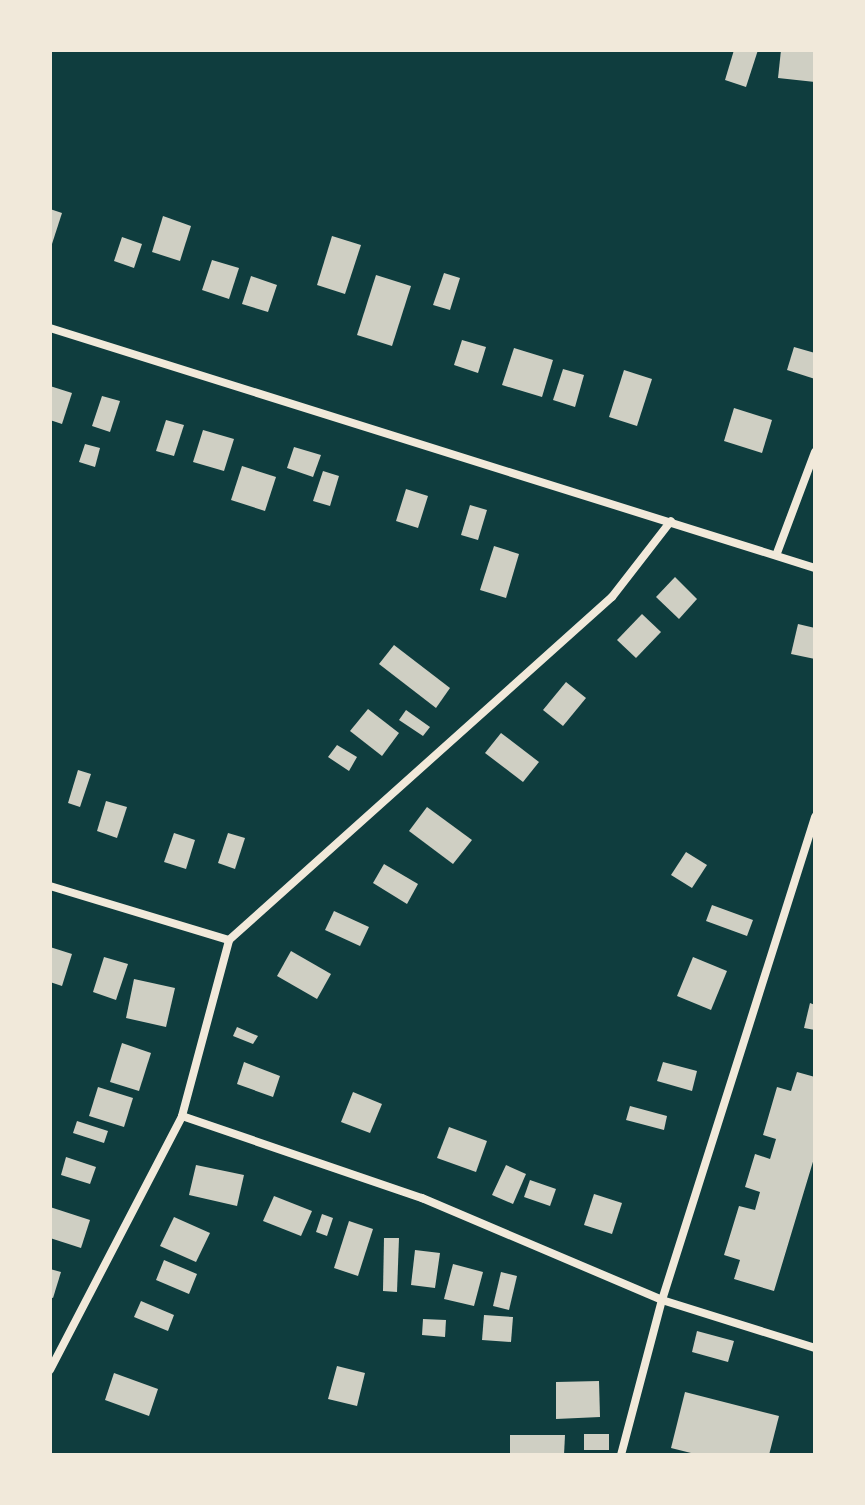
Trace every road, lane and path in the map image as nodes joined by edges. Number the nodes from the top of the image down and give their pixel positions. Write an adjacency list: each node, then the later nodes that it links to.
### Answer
1 (50, 328): 3 (street)
2 (815, 452): 4 (street)
3 (671, 521): 4 (street); 8 (street)
4 (777, 553): 5 (street)
5 (815, 568)
6 (815, 817): 10 (street)
7 (50, 886): 8 (street)
8 (229, 940): 9 (street)
9 (182, 1116): 10 (street); 12 (street)
10 (662, 1300): 11 (street); 13 (street)
11 (815, 1348)
12 (50, 1370)
13 (621, 1455)

